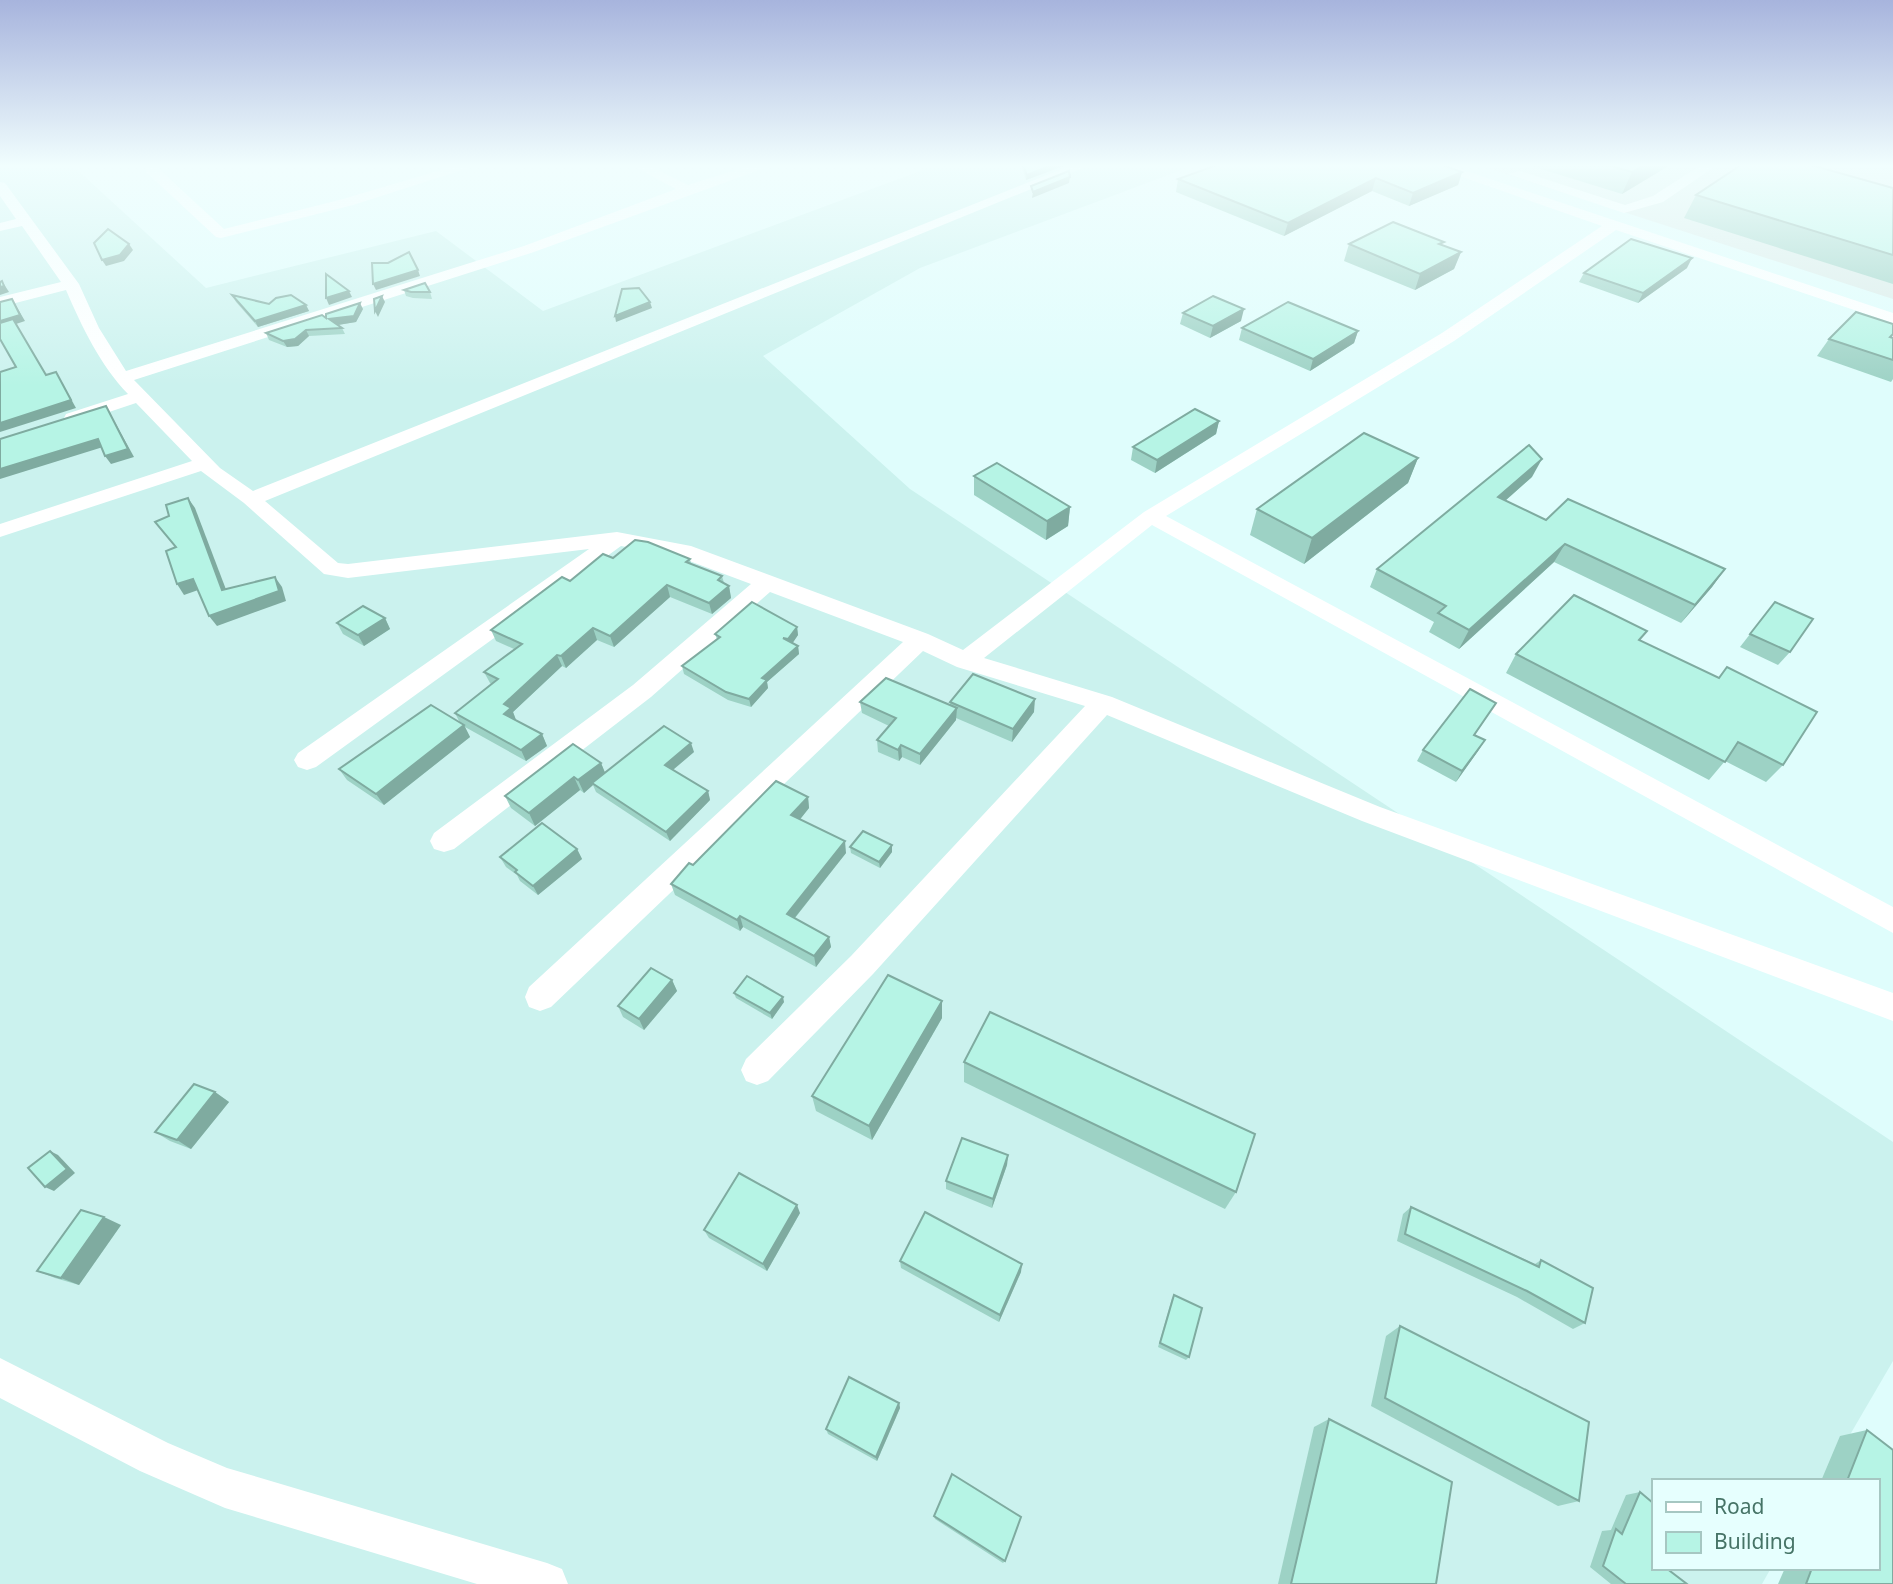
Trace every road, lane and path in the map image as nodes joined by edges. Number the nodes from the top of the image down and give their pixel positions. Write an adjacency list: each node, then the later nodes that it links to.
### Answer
1 (39, 239): 6 (street)
2 (558, 239): 9 (street)
3 (895, 239): 13 (street)
4 (1593, 239): 14 (street)
5 (1651, 239): 8 (street)
6 (71, 284): 7 (street); 9 (street)
7 (0, 302)
8 (1893, 318)
9 (122, 378): 10 (street)
10 (141, 396): 11 (street); 12 (street)
11 (51, 425)
12 (205, 463): 13 (street); 15 (street)
13 (251, 499): 16 (street)
14 (1152, 516): 19 (street); 23 (street)
15 (0, 531)
16 (617, 539): 17 (street); 21 (street)
17 (765, 583): 18 (street); 22 (street)
18 (920, 640): 19 (street); 24 (street)
19 (965, 661): 20 (street)
20 (1103, 703): 25 (street); 26 (street)
21 (307, 760)
22 (444, 841)
23 (1893, 921)
24 (540, 997)
25 (1893, 1007)
26 (757, 1070)
27 (0, 1377): 28 (street)
28 (547, 1584)

